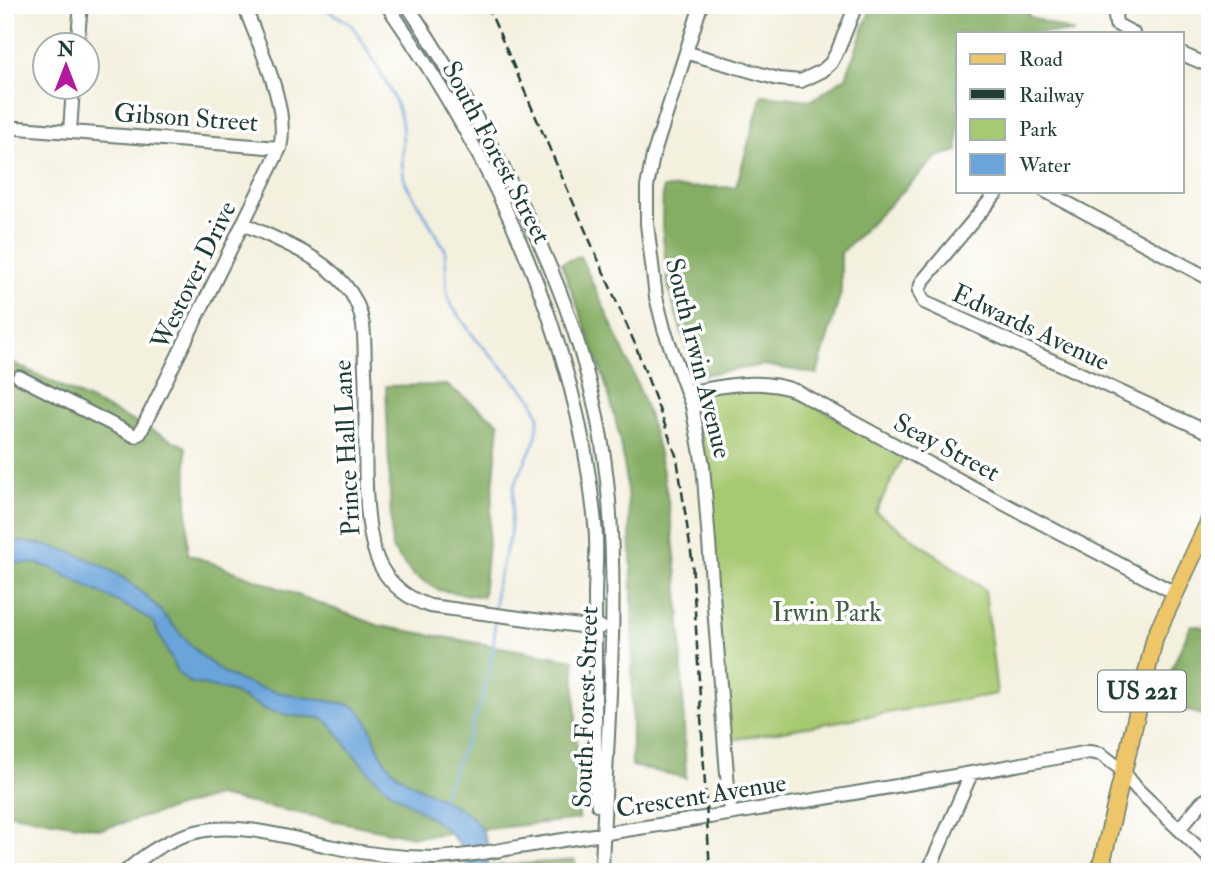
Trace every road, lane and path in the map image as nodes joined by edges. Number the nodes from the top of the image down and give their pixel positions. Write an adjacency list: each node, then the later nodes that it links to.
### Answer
1 (81, 5): 9 (street)
2 (244, 5): 16 (street, Westover Drive)
3 (387, 5): 27 (street, South Forest Street)
4 (407, 5): 26 (street, South Forest Street)
5 (701, 5): 10 (street, South Irwin Avenue)
6 (856, 5): 10 (street)
7 (1119, 5): 8 (street)
8 (1127, 31)
9 (78, 32)
10 (688, 53): 22 (street, South Irwin Avenue)
11 (1184, 55): 12 (street)
12 (1210, 66)
13 (72, 102): 15 (street)
14 (5, 127): 15 (street, Gibson Street)
15 (69, 131): 16 (street, Gibson Street)
16 (280, 148): 19 (street, Westover Drive)
17 (997, 192): 23 (street, Edwards Avenue)
18 (1047, 192): 20 (street)
19 (244, 224): 21 (street, Westover Drive); 27 (street, Prince Hall Lane)
20 (1210, 279)
21 (19, 377)
22 (688, 393): 25 (street, Seay Street); 31 (street, South Irwin Avenue)
23 (1210, 433)
24 (1210, 519): 25 (main road, US 221)
25 (1175, 593): 28 (main road, US 221)
26 (612, 626): 27 (street, Prince Hall Lane); 33 (street, South Forest Street)
27 (595, 628): 33 (street, South Forest Street)
28 (1122, 770): 29 (street, Crescent Avenue); 32 (street, Crescent Avenue); 38 (main road, US 221)
29 (971, 774): 31 (street, Crescent Avenue); 37 (street)
30 (1210, 797): 32 (street)
31 (730, 813): 33 (street, Crescent Avenue)
32 (1179, 829): 34 (street, Crescent Avenue)
33 (603, 834): 35 (street, Crescent Avenue); 36 (street)
34 (1210, 859)
35 (125, 872)
36 (602, 872)
37 (928, 872)
38 (1098, 872)

